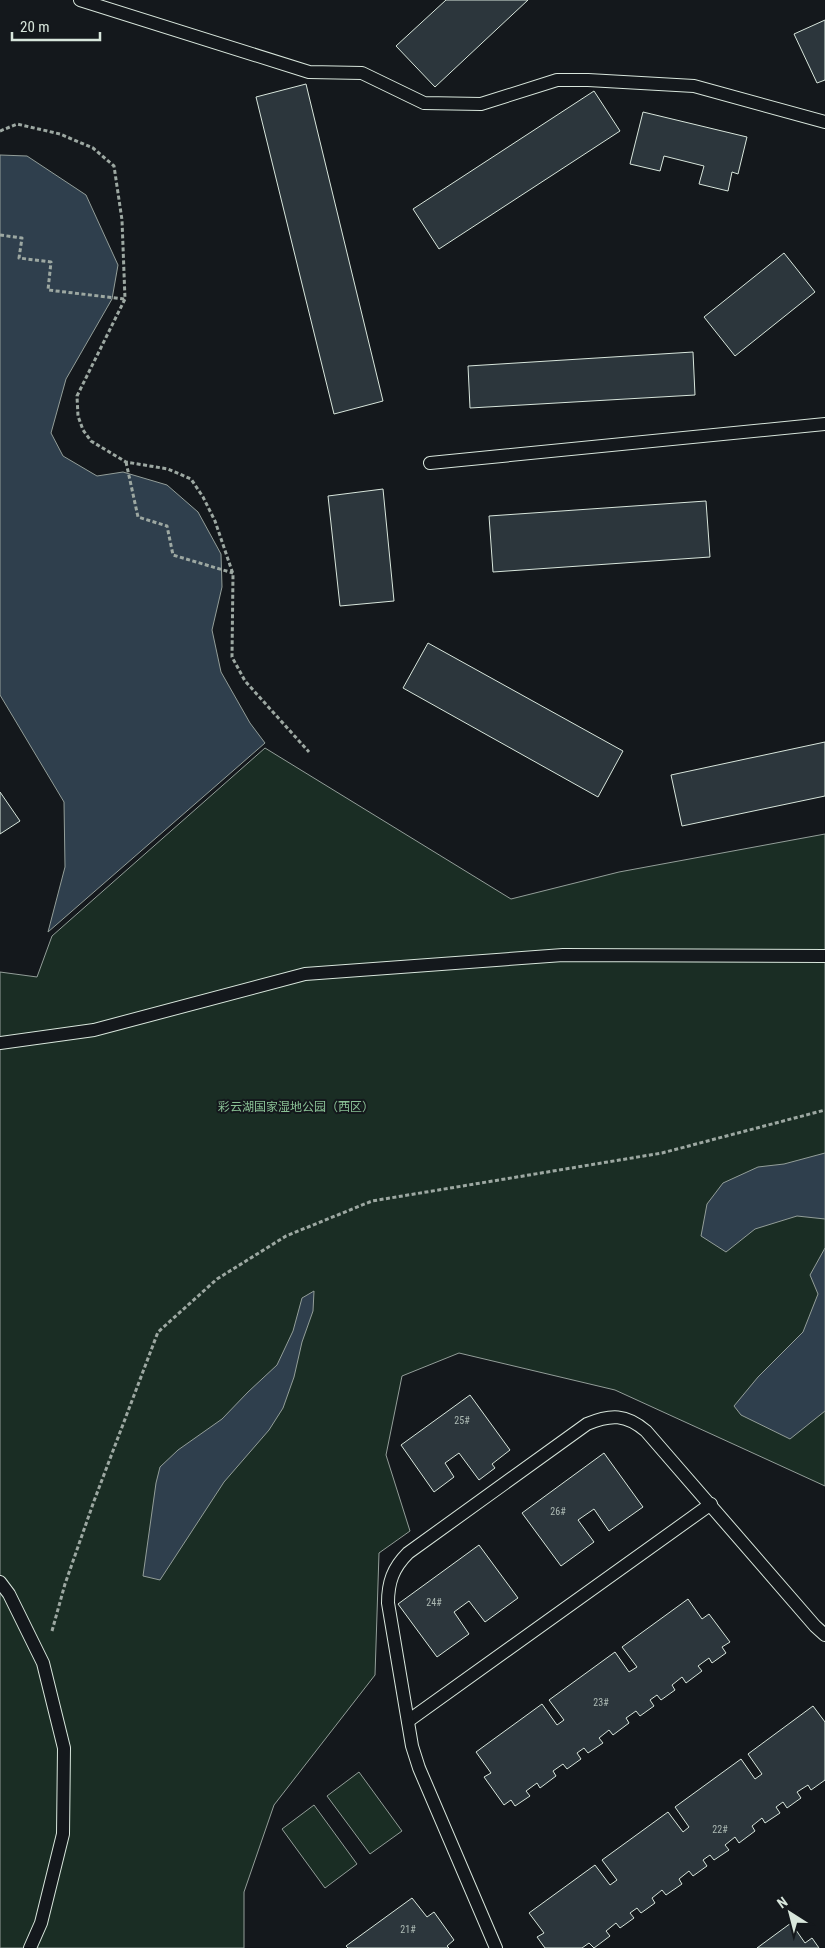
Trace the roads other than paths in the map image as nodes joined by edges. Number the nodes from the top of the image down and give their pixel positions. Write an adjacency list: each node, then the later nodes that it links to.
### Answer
1 (80, 0): 2 (lane)
2 (825, 122)
3 (825, 424): 4 (lane)
4 (430, 463)
5 (825, 956): 6 (lane)
6 (0, 1043)
7 (711, 1504): 9 (lane); 10 (lane); 10 (lane)
8 (0, 1582): 11 (lane)
9 (825, 1635)
10 (408, 1722): 12 (lane)
11 (30, 1948)
12 (496, 1948)

